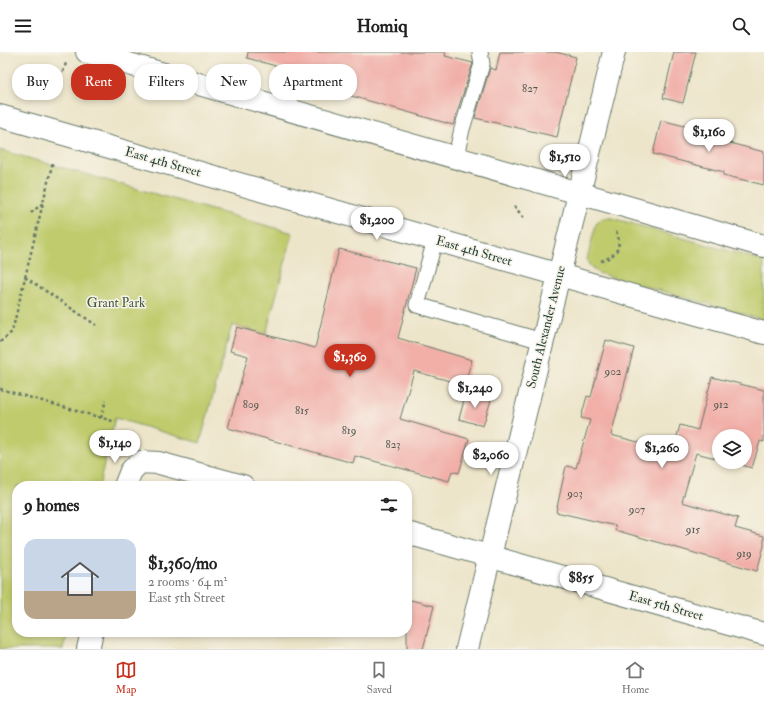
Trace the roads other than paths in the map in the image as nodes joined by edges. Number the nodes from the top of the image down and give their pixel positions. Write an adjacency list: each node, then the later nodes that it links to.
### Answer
1 (87, 52): 5 (street)
2 (480, 52): 5 (lane)
3 (614, 52): 6 (street, South Alexander Avenue)
4 (0, 116): 7 (street, East 4th Street)
5 (456, 156): 6 (street)
6 (579, 192): 8 (street); 9 (street, South Alexander Avenue)
7 (435, 240): 9 (street, East 4th Street); 11 (lane)
8 (764, 246)
9 (560, 275): 10 (street, East 4th Street); 11 (street, South Alexander Avenue)
10 (764, 333)
11 (542, 341): 15 (street, South Alexander Avenue)
12 (127, 481): 13 (street)
13 (225, 481)
14 (412, 533): 15 (street, East 5th Street)
15 (489, 555): 16 (street, East 5th Street); 19 (street, South Alexander Avenue)
16 (764, 634)
17 (91, 637): 18 (street)
18 (88, 649)
19 (467, 649)

